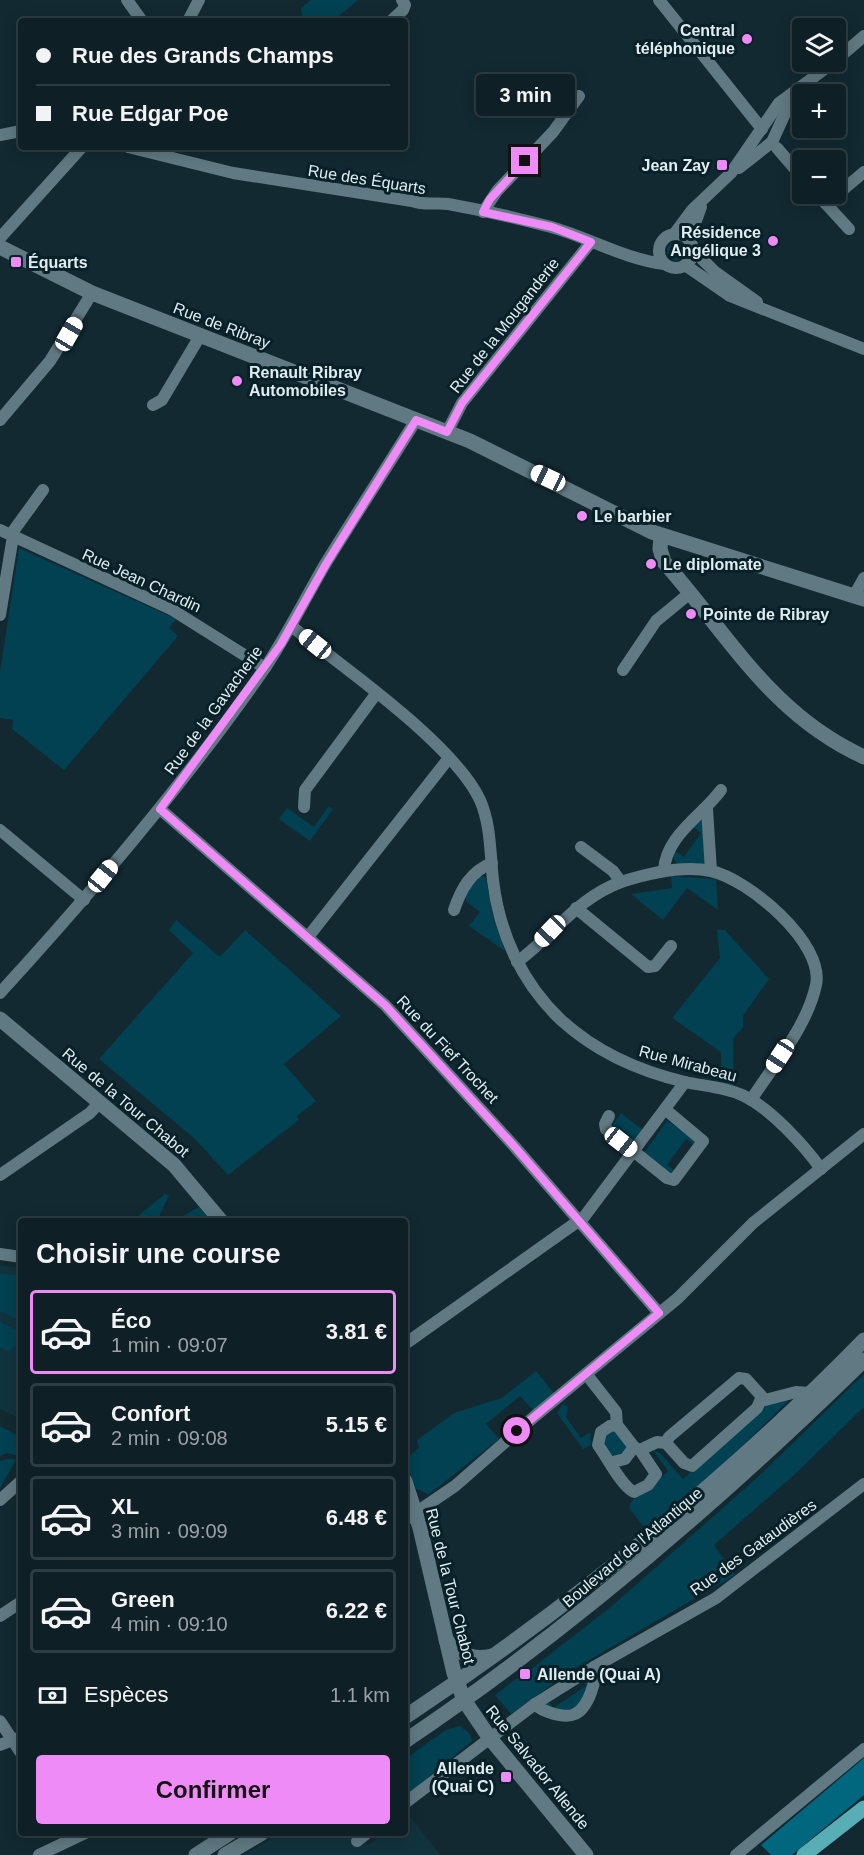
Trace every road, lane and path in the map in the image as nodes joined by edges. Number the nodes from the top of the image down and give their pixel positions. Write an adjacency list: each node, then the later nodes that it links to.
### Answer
1 (127, 0): 5 (street)
2 (199, 0): 6 (street)
3 (402, 0): 7 (street)
4 (659, 0): 17 (street)
5 (140, 18)
6 (190, 18)
7 (394, 18)
8 (864, 36): 10 (street)
9 (864, 43): 11 (street)
10 (846, 52)
11 (846, 55)
12 (822, 72): 13 (street)
13 (807, 84)
14 (792, 94): 17 (street)
15 (579, 96): 29 (street)
16 (792, 102): 25 (street)
17 (762, 129): 25 (street)
18 (18, 131): 19 (street)
19 (0, 135)
20 (777, 148): 23 (street)
21 (79, 150): 32 (street)
22 (140, 150): 29 (street, Rue des Équarts)
23 (792, 165)
24 (864, 172): 26 (street)
25 (731, 174): 27 (street)
26 (846, 187)
27 (704, 201): 31 (street); 34 (street)
28 (826, 204): 30 (street)
29 (483, 212): 33 (street, Rue des Équarts)
30 (849, 229)
31 (675, 233): 34 (street); 35 (street)
32 (0, 238)
33 (591, 242): 37 (street, Rue des Équarts); 47 (street, Rue de la Mouganderie)
34 (691, 245): 39 (street); 41 (street)
35 (658, 246): 37 (street); 38 (street)
36 (0, 247): 40 (street, Rue de Ribray)
37 (633, 258): 38 (street, Rue des Équarts)
38 (664, 264): 39 (street)
39 (685, 265): 41 (street)
40 (92, 293): 42 (street, Rue de Ribray); 45 (street)
41 (767, 310): 43 (street)
42 (200, 336): 44 (street); 46 (street, Rue de Ribray)
43 (864, 349)
44 (153, 405)
45 (0, 420)
46 (416, 420): 47 (street, Rue de Ribray); 58 (street, Rue de la Gavacherie)
47 (447, 432): 51 (street, Rue de Ribray)
48 (43, 490): 50 (street)
49 (0, 530): 50 (street, Rue Jean Chardin)
50 (13, 536): 57 (street); 59 (street, Rue Jean Chardin)
51 (660, 536): 52 (street, Rue de Ribray); 53 (street)
52 (676, 541): 53 (street); 56 (street, Rue de Ribray)
53 (671, 567): 55 (street)
54 (864, 578): 56 (street)
55 (690, 593): 60 (street); 62 (street)
56 (859, 597)
57 (0, 615)
58 (291, 626): 59 (street, Rue de la Gavacherie); 61 (street, Rue Mirabeau)
59 (265, 668): 66 (street, Rue de la Gavacherie)
60 (623, 670)
61 (376, 694): 63 (street, Rue Mirabeau); 65 (street)
62 (864, 757)
63 (449, 758): 70 (street, Rue Mirabeau); 77 (street)
64 (721, 790): 67 (street)
65 (304, 807)
66 (160, 809): 74 (street, Rue de la Gavacherie); 77 (street, Rue du Fief Trochet)
67 (707, 809): 71 (street); 72 (street)
68 (0, 830): 74 (street)
69 (581, 847): 73 (street)
70 (492, 863): 76 (street); 79 (street, Rue Mirabeau)
71 (664, 871): 72 (street); 73 (street)
72 (711, 871): 83 (street)
73 (621, 882): 75 (street)
74 (84, 900): 80 (street, Rue de la Gavacherie)
75 (576, 908): 78 (street); 79 (street)
76 (454, 910)
77 (308, 938): 92 (street, Rue du Fief Trochet)
78 (671, 946)
79 (517, 962): 82 (street, Rue Mirabeau)
80 (0, 993)
81 (0, 1019): 84 (street, Rue de la Tour Chabot)
82 (685, 1082): 83 (street, Rue Mirabeau); 85 (street)
83 (751, 1100): 89 (street, Rue Mirabeau)
84 (100, 1102): 90 (street); 91 (street, Rue de la Tour Chabot)
85 (666, 1110): 88 (street); 88 (street)
86 (609, 1116): 88 (street)
87 (864, 1134): 89 (street)
88 (634, 1151): 92 (street)
89 (821, 1169): 95 (street)
90 (0, 1175)
91 (218, 1218)
92 (579, 1221): 95 (street, Rue du Fief Trochet); 97 (street)
93 (0, 1254): 94 (street)
94 (18, 1257)
95 (659, 1313): 99 (street)
96 (864, 1340): 100 (street, Boulevard de l'Atlantique)
97 (408, 1342)
98 (864, 1360): 116 (street, Boulevard de l'Atlantique)
99 (586, 1375): 102 (street); 109 (street)
100 (809, 1393): 101 (street); 113 (street, Boulevard de l'Atlantique)
101 (761, 1399): 103 (street); 103 (street)
102 (617, 1425): 104 (street); 105 (street)
103 (666, 1443): 104 (street)
104 (637, 1449): 105 (street); 105 (street)
105 (613, 1462)
106 (18, 1484): 108 (street)
107 (864, 1484): 114 (street, Rue des Gataudières)
108 (0, 1500)
109 (410, 1516): 112 (street, Rue de la Tour Chabot)
110 (18, 1604): 111 (street)
111 (0, 1616)
112 (446, 1640): 113 (street); 115 (street, Rue de la Tour Chabot)
113 (492, 1656): 115 (street, Boulevard de l'Atlantique)
114 (594, 1667): 117 (street, Rue des Gataudières); 117 (street)
115 (457, 1682): 116 (street, Rue de la Tour Chabot); 118 (street, Boulevard de l'Atlantique)
116 (464, 1700): 120 (street, Rue Salvador Allende); 122 (street, Boulevard de l'Atlantique)
117 (535, 1704): 120 (street, Rue des Gataudières)
118 (408, 1715)
119 (0, 1721): 121 (street)
120 (489, 1737): 125 (street, Rue des Gataudières); 133 (street, Rue Salvador Allende)
121 (17, 1739): 123 (street)
122 (408, 1739)
123 (0, 1745)
124 (864, 1749): 134 (street)
125 (408, 1801)
126 (864, 1808): 135 (main road)
127 (73, 1836): 130 (street)
128 (225, 1836): 131 (street)
129 (257, 1836): 132 (street)
130 (39, 1855)
131 (196, 1855)
132 (225, 1855)
133 (586, 1855)
134 (736, 1855)
135 (804, 1855)

